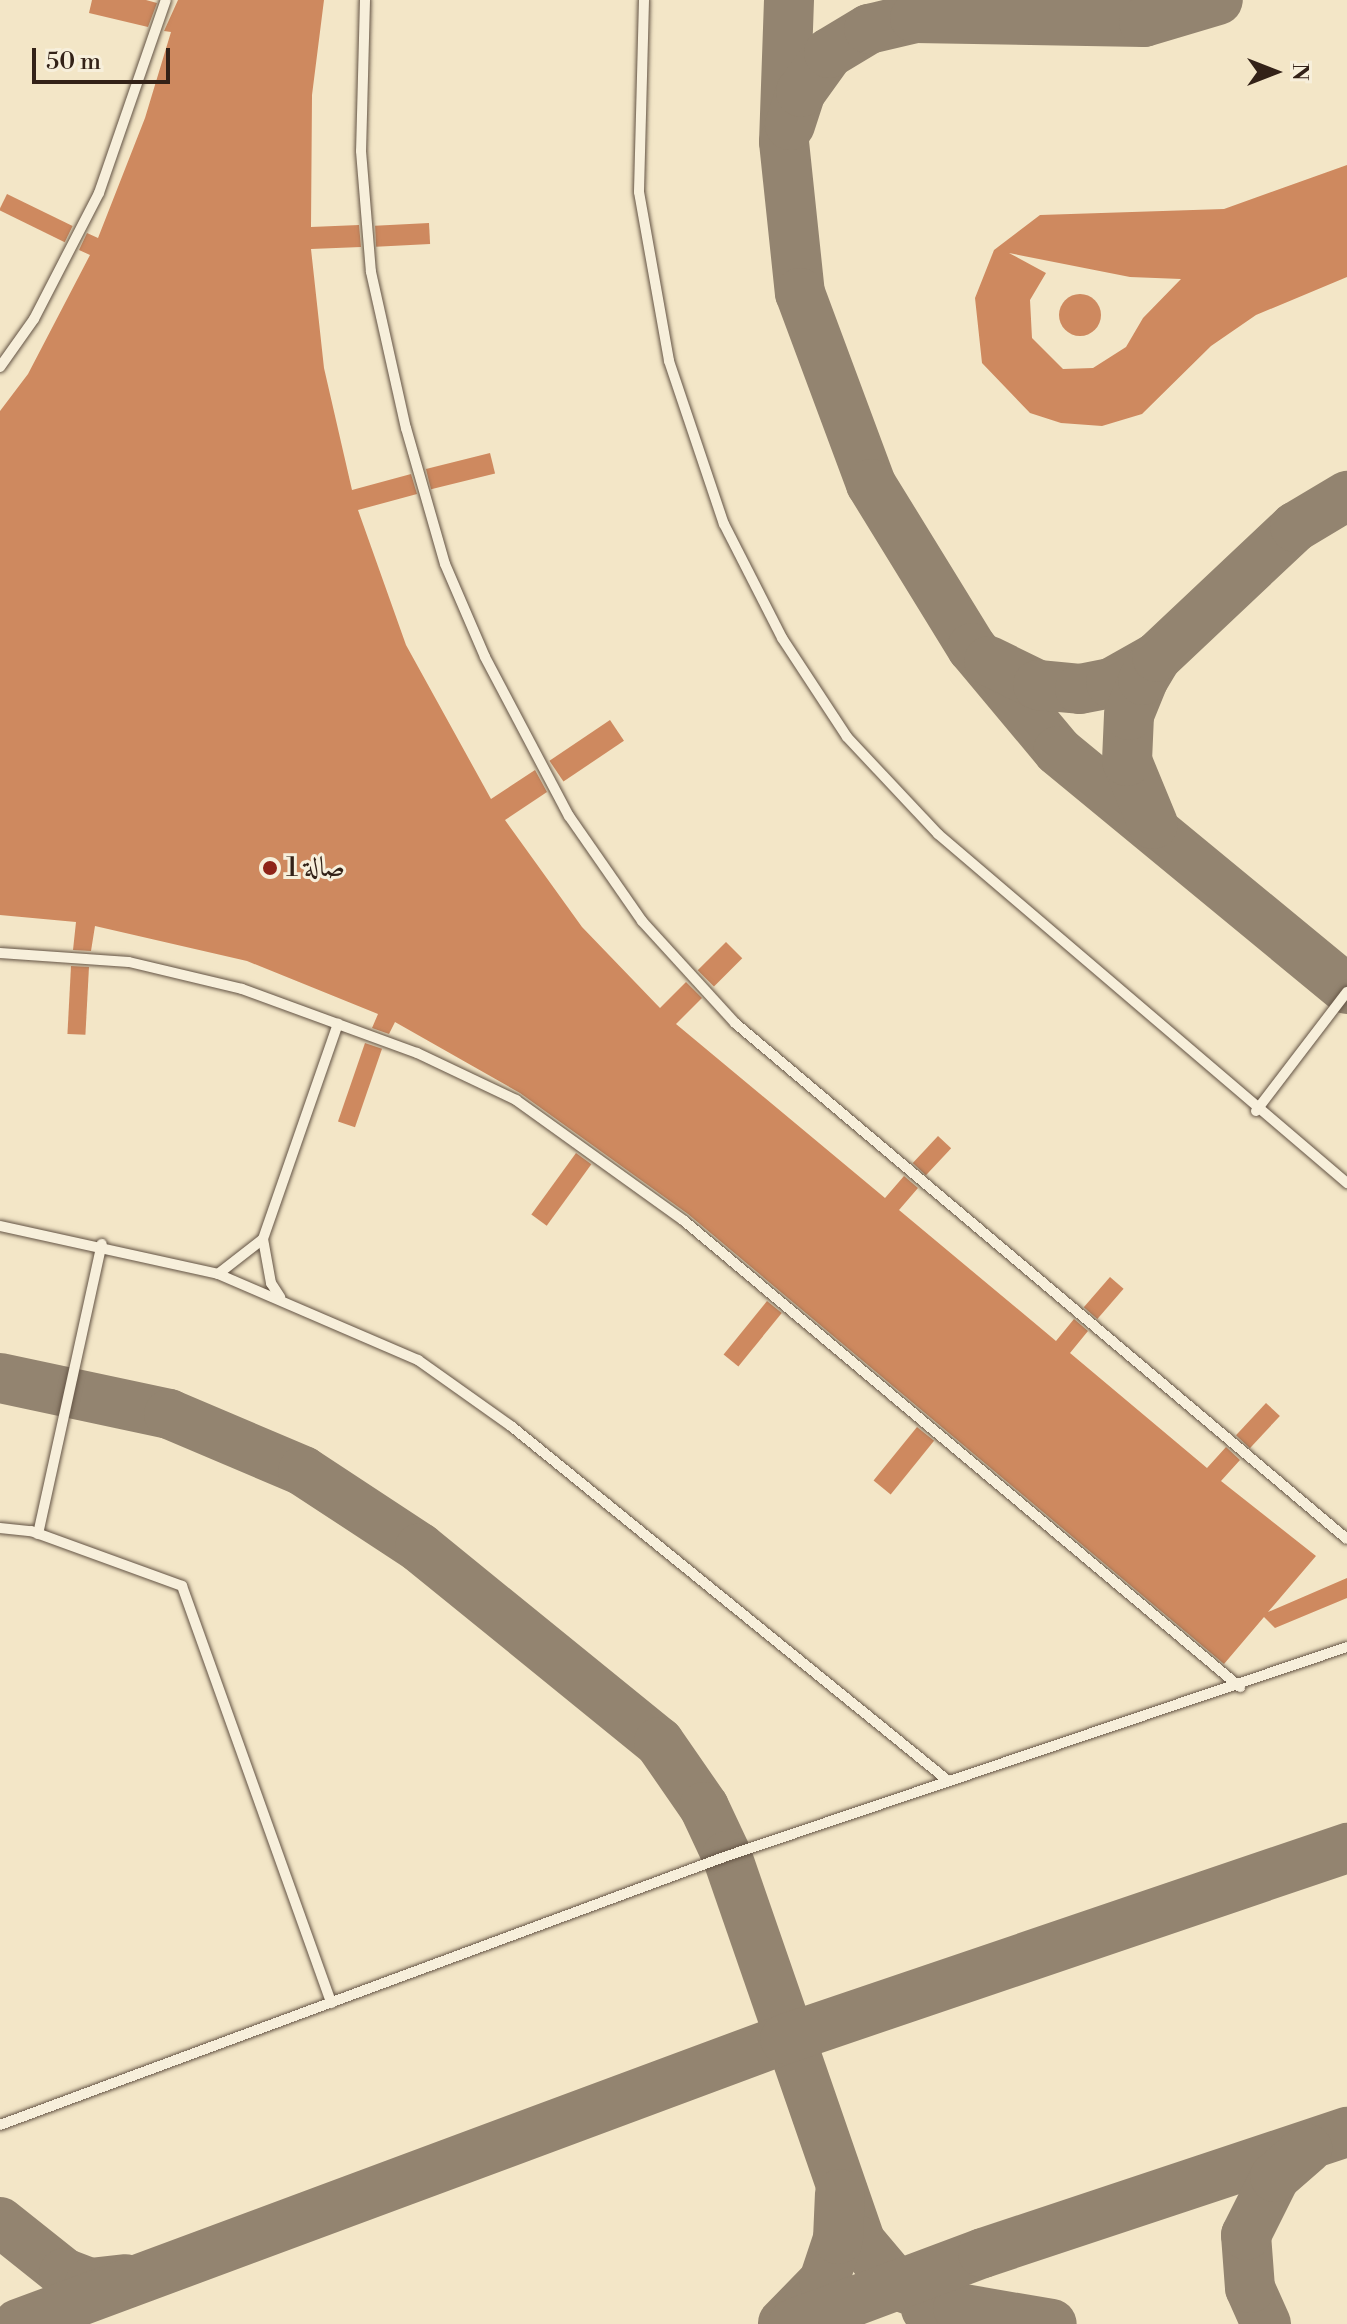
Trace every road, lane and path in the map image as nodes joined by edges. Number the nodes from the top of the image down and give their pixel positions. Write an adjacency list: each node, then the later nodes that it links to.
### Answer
1 (166, 0): 4 (lane)
2 (365, 0): 17 (lane)
3 (644, 0): 8 (lane)
4 (0, 367)
5 (0, 953): 7 (lane)
6 (1347, 992): 8 (lane)
7 (338, 1024): 11 (lane); 19 (lane)
8 (1256, 1111): 9 (lane)
9 (1347, 1183)
10 (0, 1226): 12 (lane)
11 (263, 1239): 13 (lane); 14 (lane)
12 (102, 1244): 13 (lane); 16 (lane)
13 (218, 1274): 14 (lane)
14 (281, 1298): 20 (lane)
15 (0, 1528): 16 (lane)
16 (38, 1534): 21 (lane)
17 (1347, 1539)
18 (1347, 1647): 19 (lane)
19 (1240, 1687): 20 (lane)
20 (946, 1779): 21 (lane)
21 (331, 2003): 22 (lane)
22 (0, 2125)

